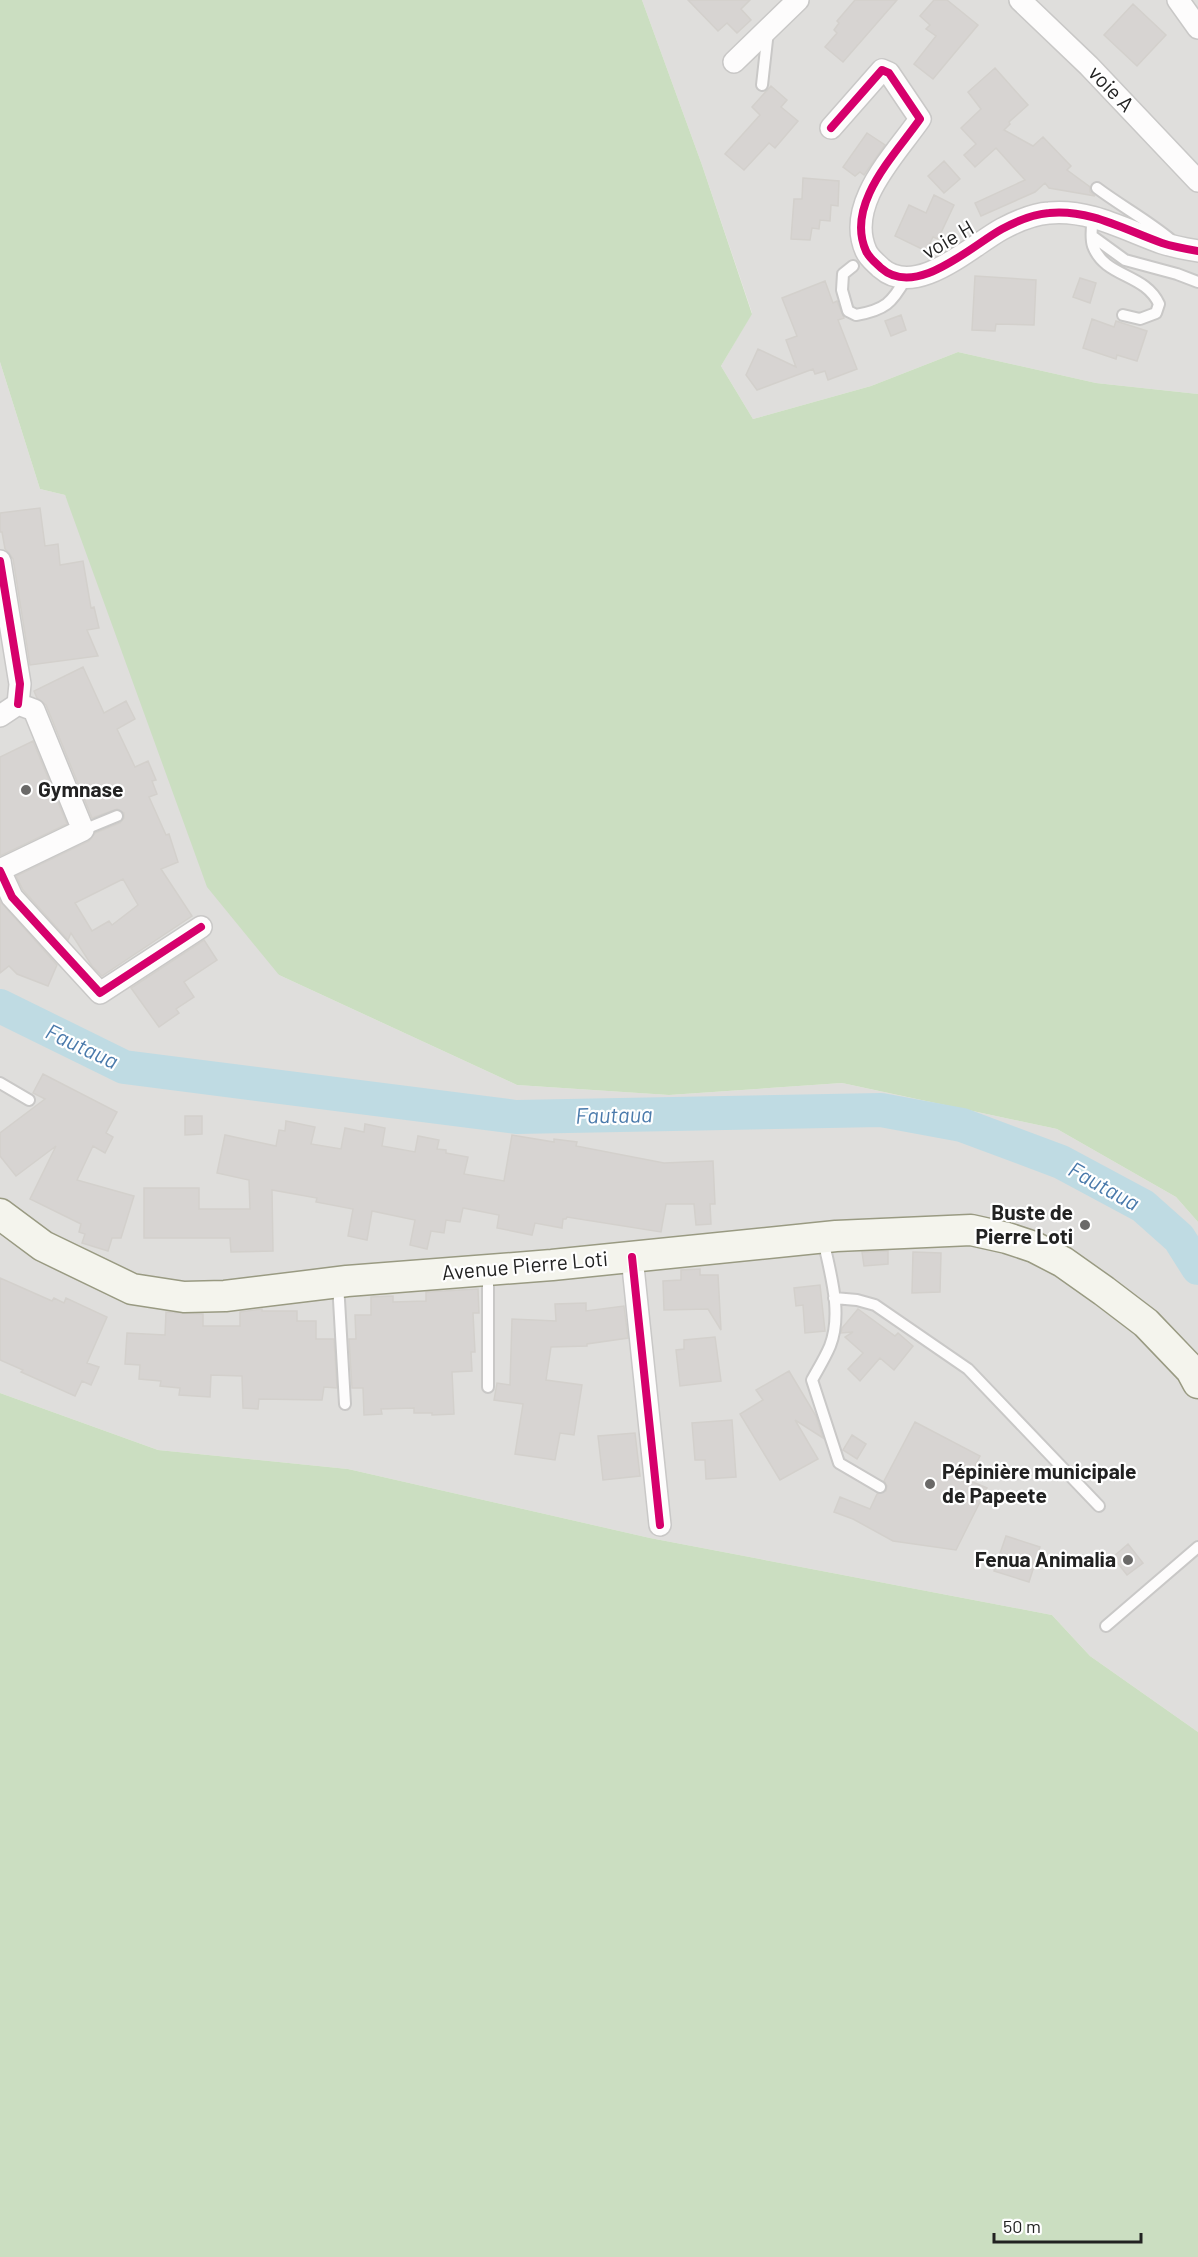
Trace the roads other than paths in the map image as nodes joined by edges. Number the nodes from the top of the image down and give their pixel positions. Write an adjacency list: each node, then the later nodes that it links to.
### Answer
1 (798, 0): 4 (street)
2 (1020, 0): 9 (street, voie A)
3 (1178, 0): 5 (street)
4 (768, 28): 6 (street); 7 (lane)
5 (1198, 28)
6 (734, 62)
7 (762, 85)
8 (831, 128): 14 (street, voie H)
9 (1196, 178)
10 (1097, 188): 12 (lane)
11 (1092, 227): 12 (street, voie H); 14 (street, voie H); 15 (lane); 16 (lane)
12 (1189, 249)
13 (852, 266): 14 (lane)
14 (906, 278)
15 (1198, 282)
16 (1123, 315)
17 (0, 561): 18 (street)
18 (18, 704): 19 (street); 21 (street)
19 (0, 716)
20 (117, 816): 21 (lane)
21 (83, 830): 22 (street)
22 (0, 871): 23 (street)
23 (201, 927)
24 (0, 1083): 25 (lane)
25 (29, 1100)
26 (0, 1214): 30 (main road, Avenue Pierre Loti)
27 (823, 1238): 28 (main road, Avenue Pierre Loti); 31 (lane); 32 (main road, Avenue Pierre Loti)
28 (632, 1257): 29 (main road, Avenue Pierre Loti); 37 (street)
29 (488, 1270): 30 (main road, Avenue Pierre Loti); 33 (lane)
30 (338, 1283): 34 (lane)
31 (834, 1298): 35 (lane); 36 (lane)
32 (1198, 1383)
33 (488, 1387)
34 (345, 1404)
35 (880, 1487)
36 (1099, 1506)
37 (660, 1525)
38 (1198, 1547): 39 (lane)
39 (1106, 1626)

